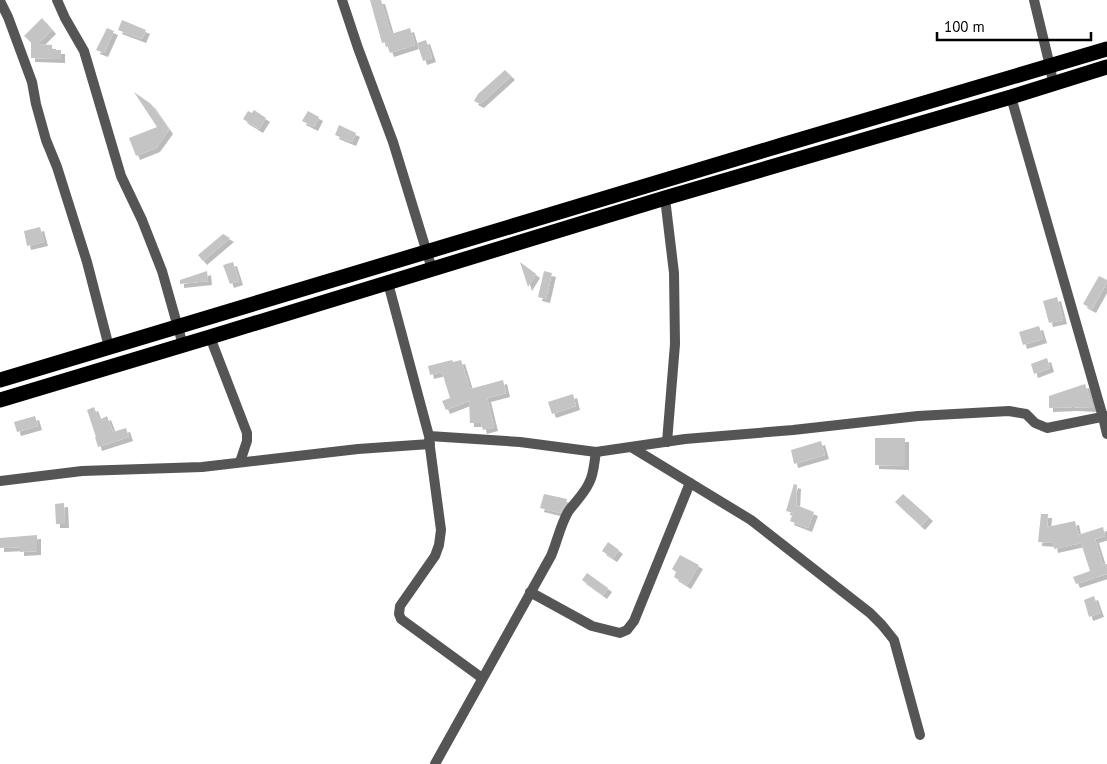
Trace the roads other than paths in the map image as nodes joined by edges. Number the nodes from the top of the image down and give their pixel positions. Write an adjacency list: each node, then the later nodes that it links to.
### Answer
1 (56, 0): 14 (street)
2 (342, 0): 11 (street)
3 (1034, 0): 6 (street)
4 (0, 2): 17 (street)
5 (1107, 49): 6 (highway)
6 (1050, 66): 8 (street); 11 (highway)
7 (1107, 67): 8 (highway)
8 (1053, 83): 9 (highway)
9 (1012, 97): 10 (highway); 20 (street)
10 (665, 198): 12 (highway); 23 (street)
11 (427, 252): 12 (street); 14 (highway)
12 (432, 269): 13 (highway)
13 (388, 283): 15 (highway); 22 (street)
14 (177, 326): 16 (street); 17 (highway)
15 (210, 338): 16 (highway); 26 (street)
16 (183, 345): 19 (highway)
17 (109, 347): 18 (highway)
18 (0, 380)
19 (0, 400)
20 (1105, 416): 21 (street); 23 (street)
21 (1107, 434)
22 (429, 440): 25 (street); 26 (street); 30 (street)
23 (667, 442): 24 (street)
24 (631, 447): 25 (street); 28 (street)
25 (596, 452): 29 (street)
26 (240, 462): 27 (street)
27 (0, 481)
28 (690, 483): 29 (street); 31 (street)
29 (530, 592): 30 (street)
30 (482, 678): 32 (street)
31 (920, 735)
32 (435, 764)

